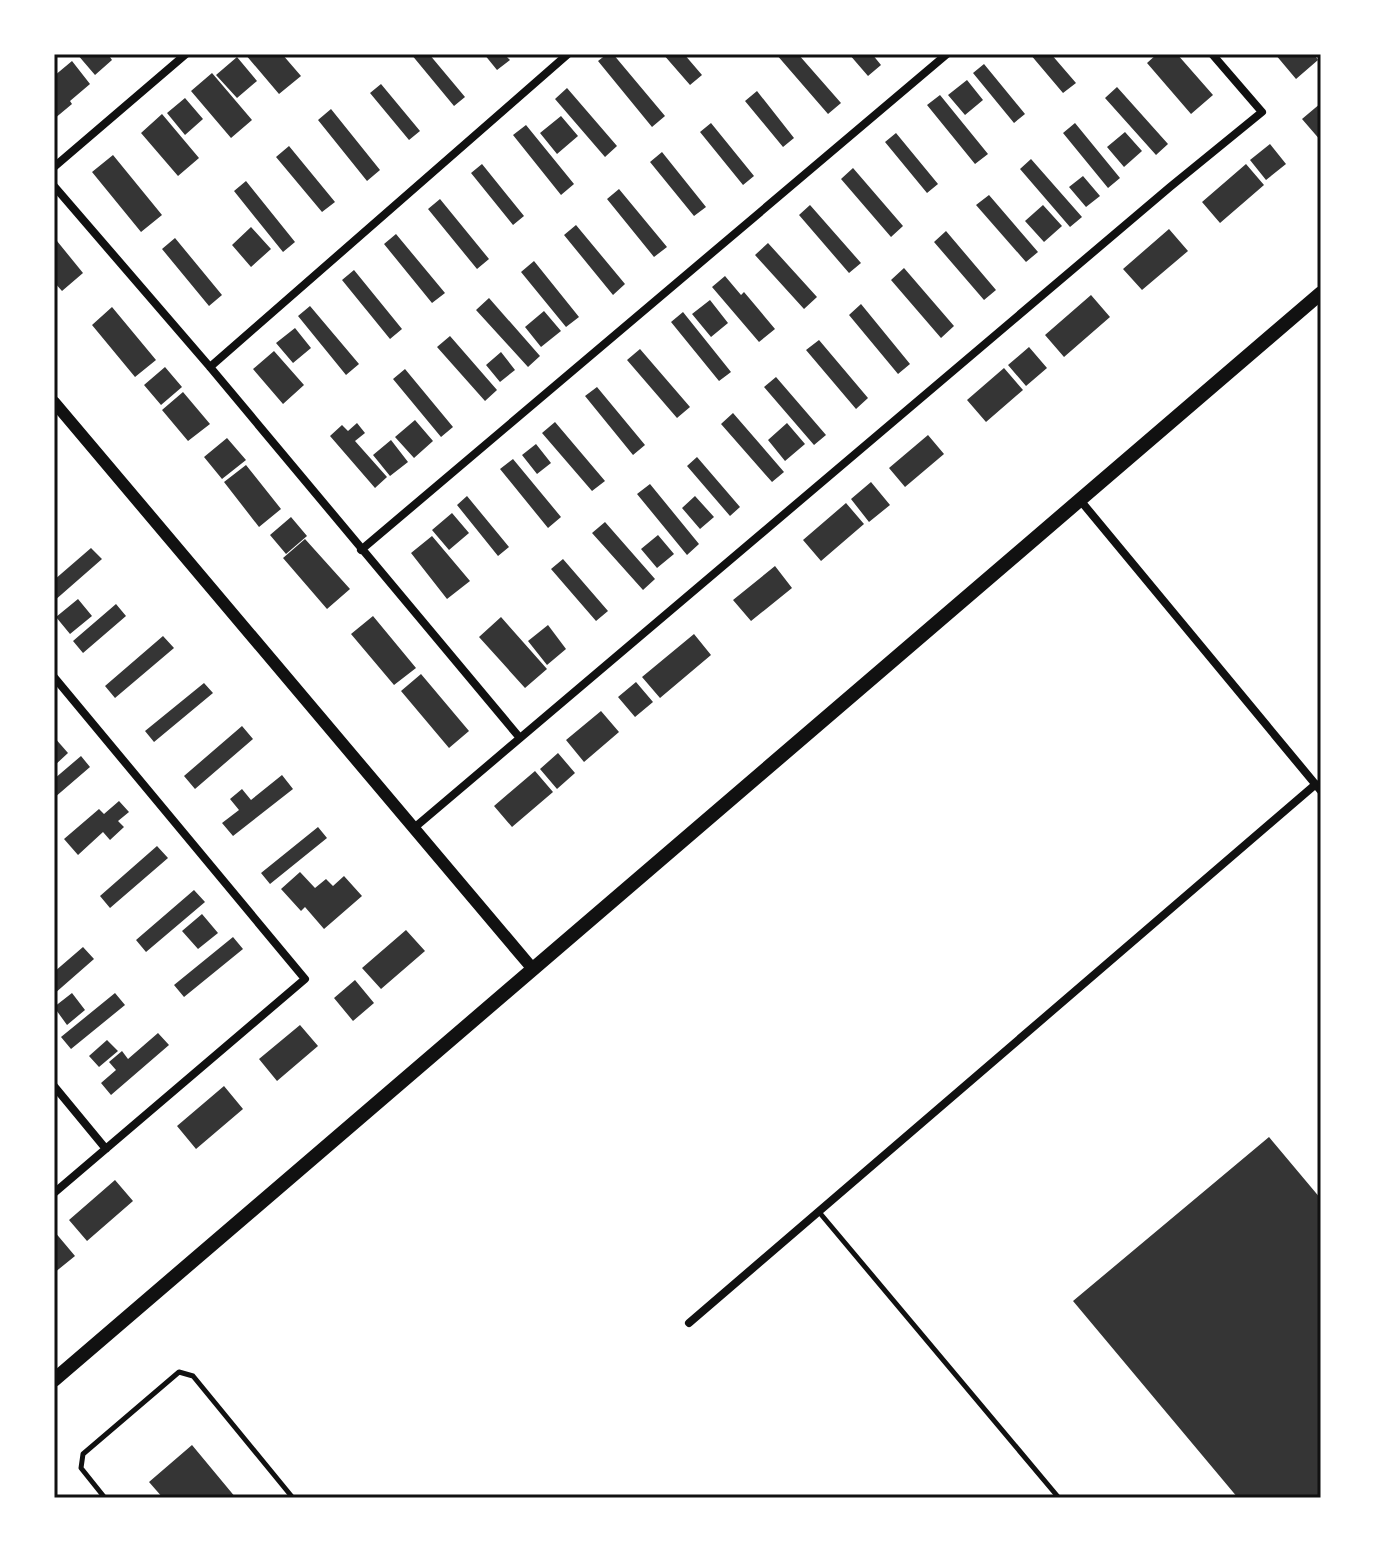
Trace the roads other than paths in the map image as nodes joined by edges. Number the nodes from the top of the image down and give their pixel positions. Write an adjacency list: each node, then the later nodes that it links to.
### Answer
1 (186, 54): 5 (street)
2 (568, 54): 8 (street)
3 (947, 54): 11 (street)
4 (1212, 54): 13 (street)
5 (54, 167)
6 (54, 186): 8 (street)
7 (1321, 293): 10 (main road)
8 (210, 367): 11 (street)
9 (54, 402): 15 (street)
10 (1080, 500): 14 (street); 16 (main road)
11 (361, 550): 13 (street)
12 (54, 677): 18 (street)
13 (520, 738): 15 (street)
14 (1318, 787): 20 (street)
15 (414, 828): 16 (street)
16 (532, 968): 22 (main road)
17 (54, 1086): 18 (street)
18 (106, 1149): 19 (street)
19 (54, 1193)
20 (818, 1212): 21 (street); 25 (lane)
21 (689, 1323)
22 (54, 1380)
23 (105, 1498): 24 (lane)
24 (293, 1498)
25 (1059, 1498)

